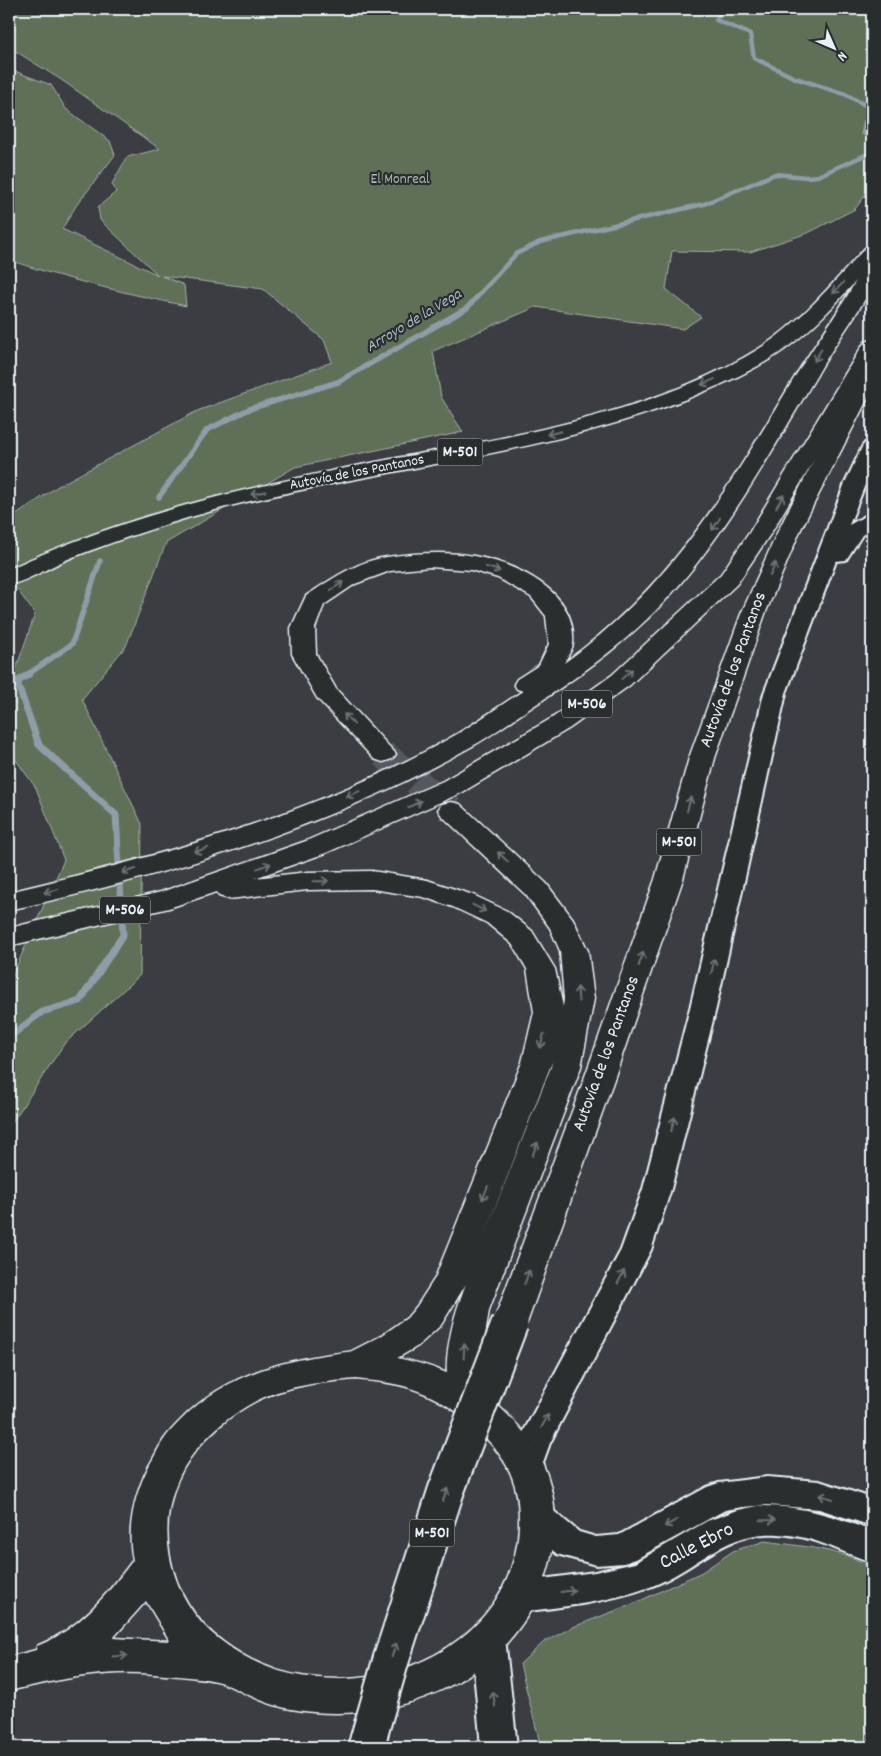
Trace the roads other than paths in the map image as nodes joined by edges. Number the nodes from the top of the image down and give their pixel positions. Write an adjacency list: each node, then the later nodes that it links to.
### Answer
1 (872, 252): 9 (main road, Autovía de los Pantanos / M-501, one-way to 9)
2 (872, 270): 11 (main road, M-506, one-way to 11)
3 (872, 346): 14 (main road, M-506, one-way to 3)
4 (872, 372): 28 (main road, Autovía de los Pantanos / M-501, one-way to 4, bridge)
5 (872, 447): 10 (street)
6 (872, 475): 7 (street)
7 (872, 484)
8 (872, 520): 10 (street)
9 (9, 578)
10 (802, 624): 19 (street, one-way to 10)
11 (460, 742): 12 (main road, one-way to 11); 15 (main road, M-506, one-way to 15)
12 (383, 754)
13 (451, 810): 18 (main road, one-way to 13)
14 (168, 899): 16 (main road, M-506); 17 (main road, one-way to 17)
15 (9, 901)
16 (9, 937)
17 (356, 1365): 18 (main road); 23 (main road)
18 (467, 1400): 19 (main road)
19 (527, 1466): 21 (main road)
20 (872, 1512): 21 (street, Calle Ebro, one-way to 21)
21 (538, 1518): 24 (main road)
22 (872, 1548): 24 (street, Calle Ebro, one-way to 22)
23 (150, 1564): 26 (main road); 27 (main road)
24 (520, 1597): 25 (main road)
25 (488, 1638): 26 (main road); 29 (street, one-way to 25)
26 (223, 1666): 27 (main road, one-way to 26)
27 (15, 1673)
28 (366, 1747)
29 (500, 1747)

